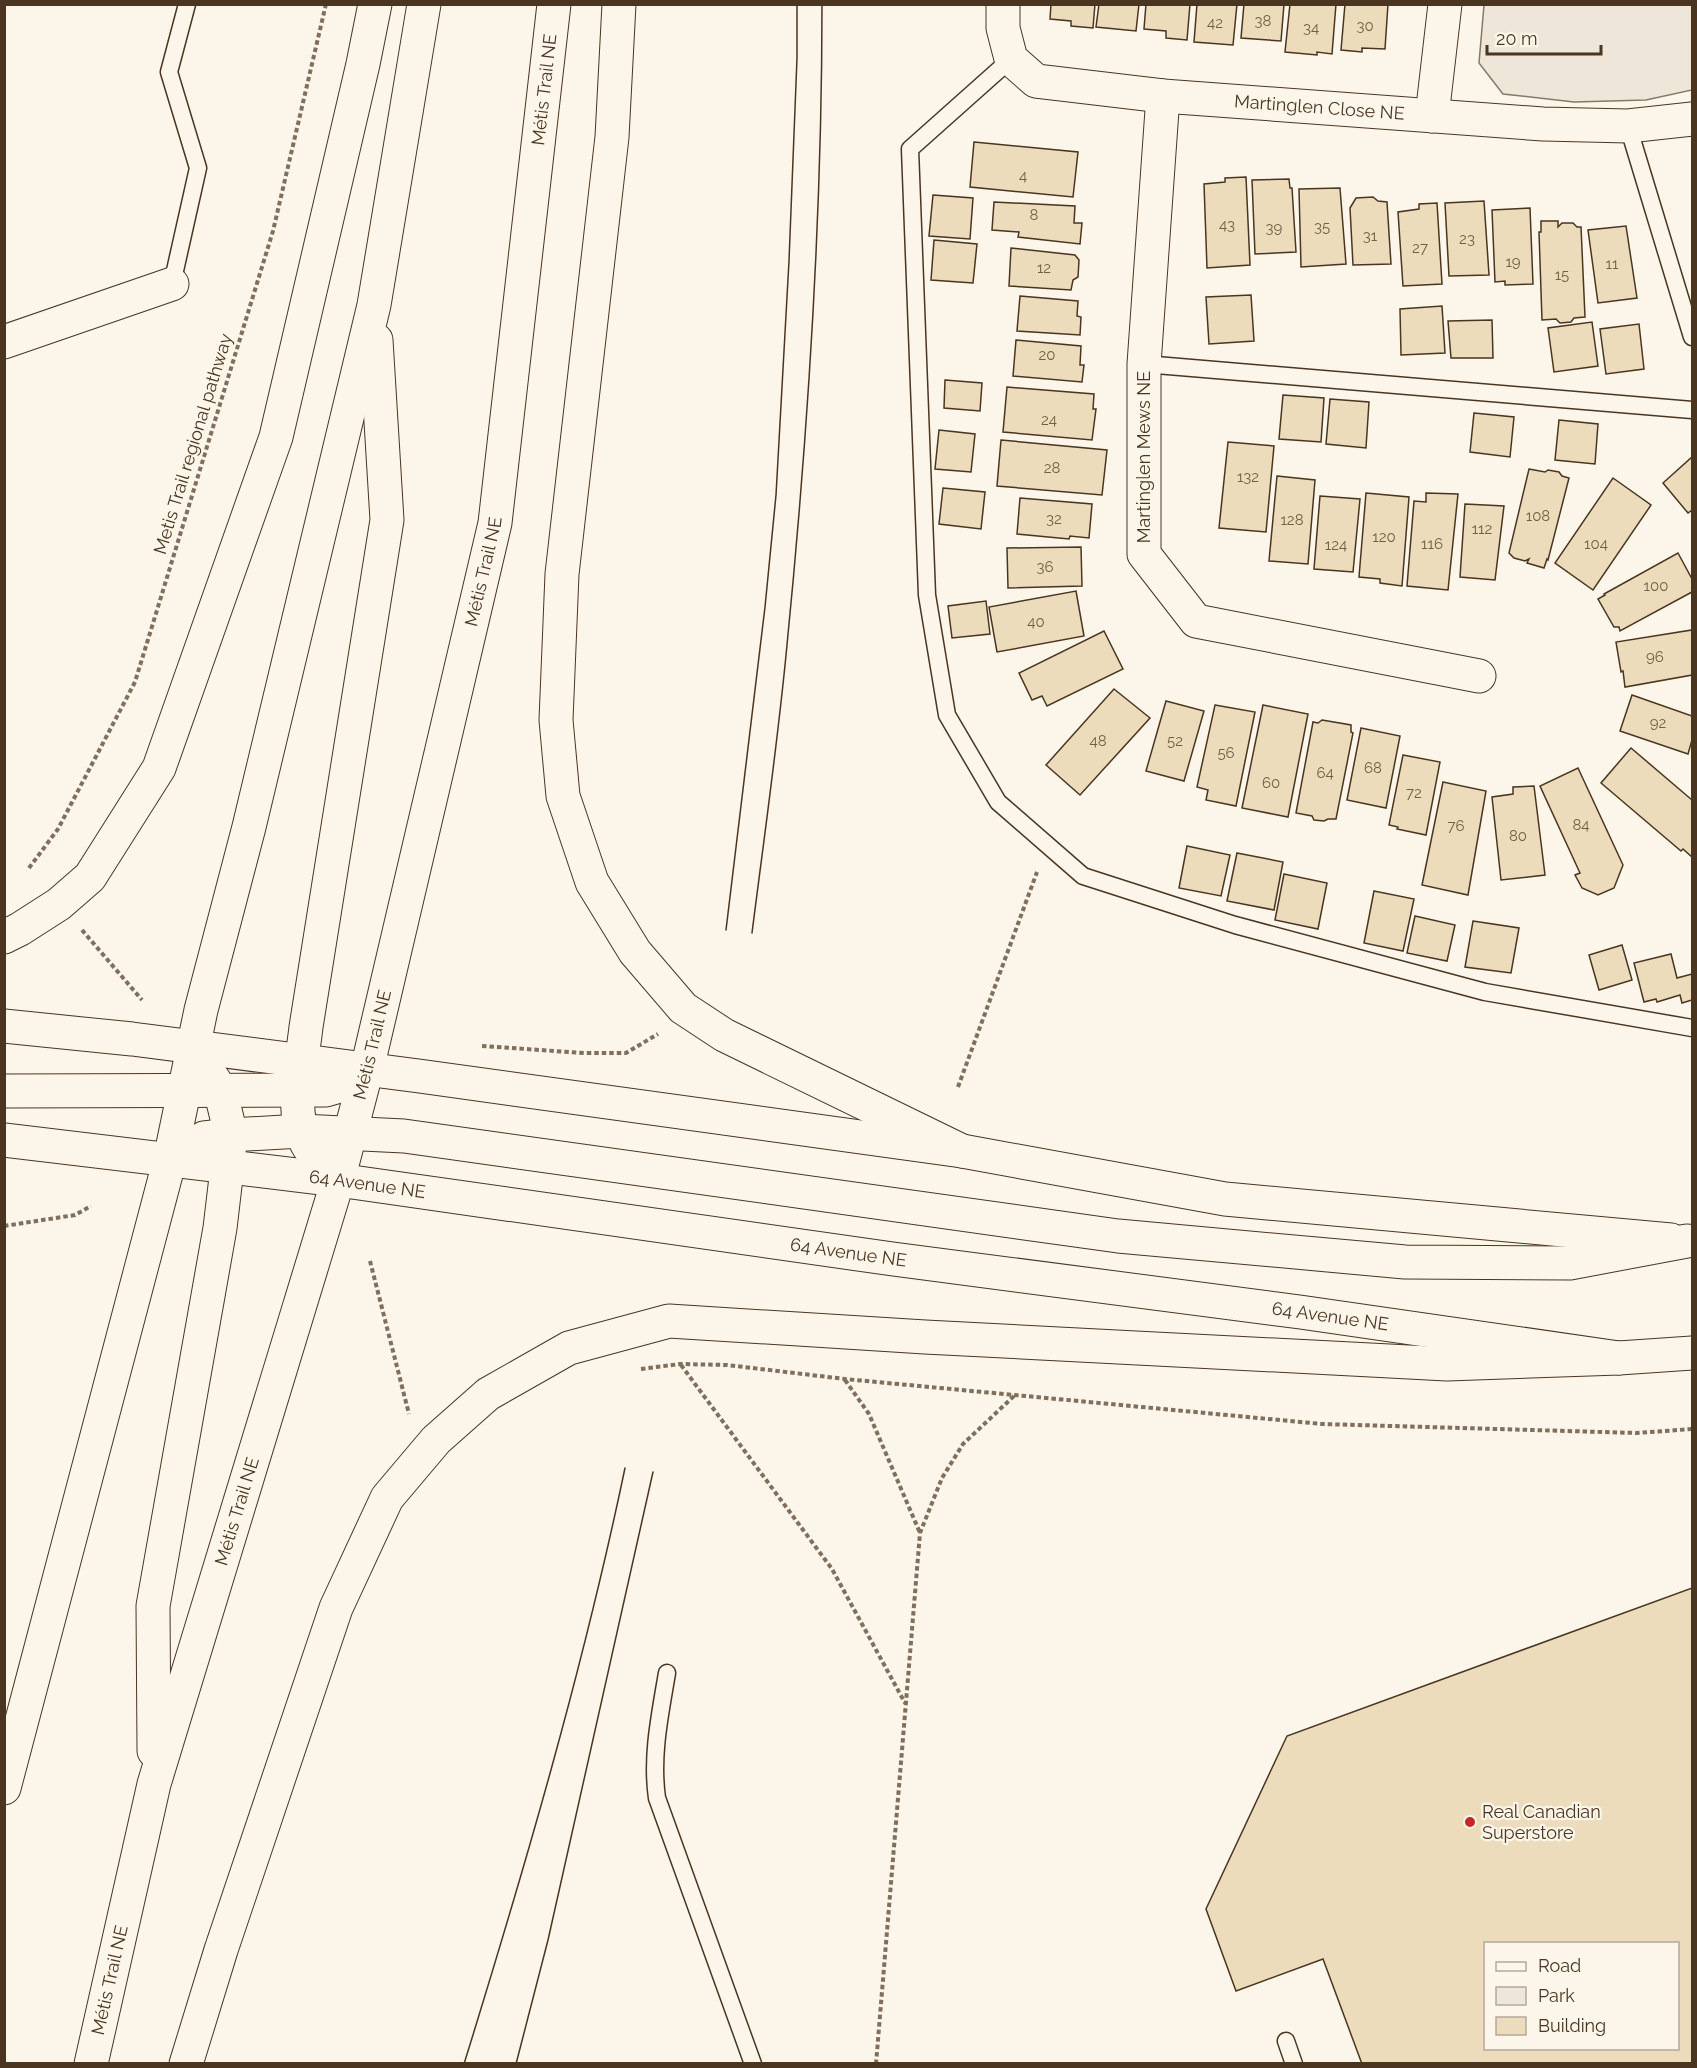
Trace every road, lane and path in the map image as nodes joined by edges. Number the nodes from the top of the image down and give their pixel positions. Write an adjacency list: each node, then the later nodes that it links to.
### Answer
1 (187, 4): 14 (lane)
2 (326, 4): 22 (path, Metis Trail regional pathway)
3 (375, 4): 24 (main road)
4 (424, 4): 15 (main road)
5 (554, 4): 31 (main road, Métis Trail NE)
6 (619, 4): 41 (main road)
7 (1003, 4): 9 (main road)
8 (1446, 4): 11 (main road)
9 (1011, 59): 10 (main road, Martinglen Close NE); 21 (lane)
10 (1163, 96): 11 (main road, Martinglen Close NE); 18 (main road, Martinglen Mews NE)
11 (1432, 116): 13 (main road, Martinglen Close NE)
12 (1692, 118): 13 (main road, Martinglen Close NE)
13 (1629, 126): 16 (lane)
14 (172, 284): 17 (main road)
15 (374, 305): 30 (main road); 32 (main road)
16 (1692, 337)
17 (4, 342)
18 (1144, 364): 19 (lane); 20 (main road, Martinglen Mews NE)
19 (1692, 410)
20 (1479, 676)
21 (1052, 849): 28 (lane); 33 (path)
22 (29, 868)
23 (79, 926): 25 (path)
24 (4, 937)
25 (142, 1000)
26 (4, 1026): 30 (main road)
27 (665, 1028): 29 (path)
28 (1692, 1028)
29 (477, 1046)
30 (193, 1048): 32 (main road); 34 (main road); 36 (main road)
31 (367, 1069): 32 (main road); 38 (main road, Métis Trail NE); 41 (main road)
32 (301, 1076): 34 (main road); 37 (main road)
33 (958, 1087)
34 (220, 1089): 36 (main road); 40 (main road)
35 (4, 1091): 36 (main road)
36 (184, 1091): 42 (main road)
37 (302, 1131): 38 (main road); 40 (main road); 43 (main road)
38 (350, 1133): 43 (main road, Métis Trail NE); 46 (main road)
39 (4, 1140): 42 (main road, 64 Avenue NE)
40 (230, 1150): 42 (main road, 64 Avenue NE); 43 (main road, 64 Avenue NE); 59 (main road)
41 (962, 1151): 46 (main road)
42 (170, 1159): 60 (main road)
43 (338, 1180): 49 (main road, 64 Avenue NE); 59 (main road, Métis Trail NE)
44 (91, 1206): 45 (path)
45 (4, 1226)
46 (1690, 1241)
47 (370, 1261): 54 (path)
48 (1692, 1353): 49 (main road, 64 Avenue NE)
49 (1619, 1359): 63 (main road)
50 (680, 1364): 51 (path); 52 (path); 58 (path)
51 (636, 1369)
52 (845, 1379): 53 (path); 56 (path)
53 (1015, 1395): 55 (path); 56 (path)
54 (411, 1420)
55 (1692, 1429)
56 (920, 1533): 58 (path)
57 (667, 1673): 64 (lane)
58 (906, 1703): 65 (path)
59 (154, 1784): 62 (main road, Métis Trail NE)
60 (4, 1788)
61 (1286, 2041): 66 (lane)
62 (91, 2064)
63 (186, 2064)
64 (753, 2064)
65 (876, 2064)
66 (1294, 2064)

